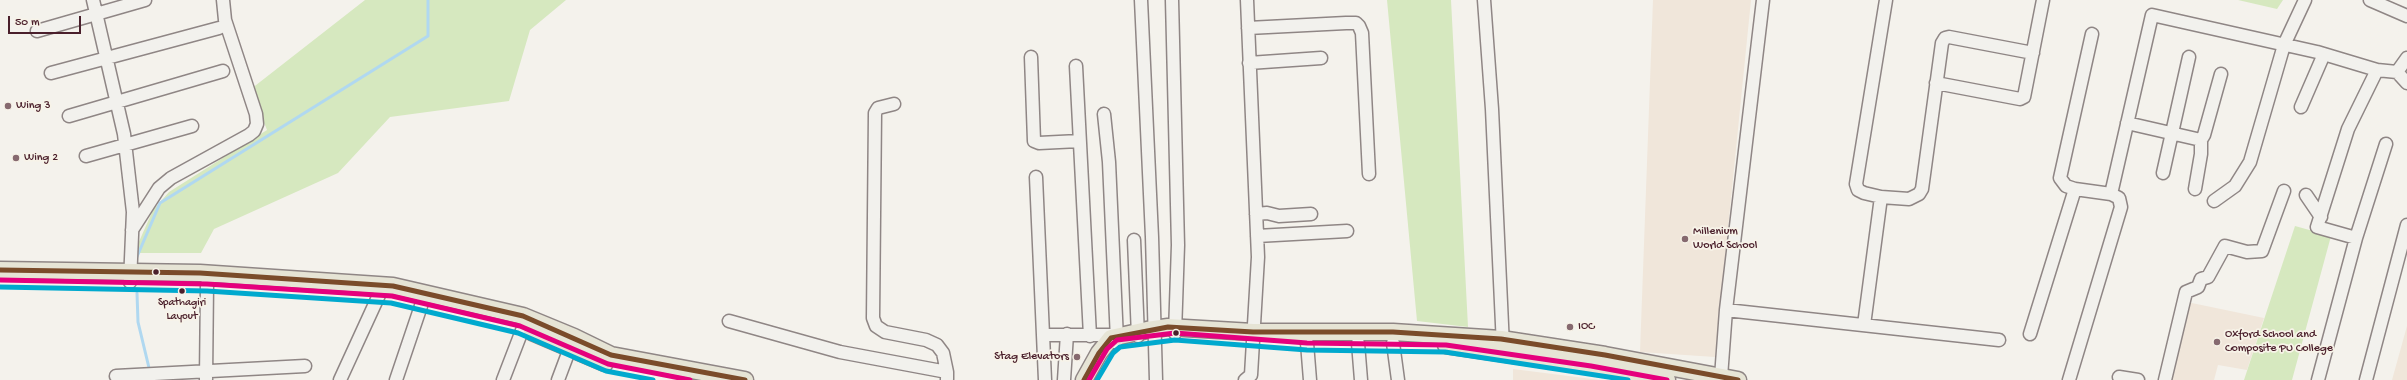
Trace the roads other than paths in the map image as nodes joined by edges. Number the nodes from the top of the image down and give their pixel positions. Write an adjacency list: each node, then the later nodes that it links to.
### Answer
1 (93, 0): 13 (street)
2 (145, 0): 13 (street)
3 (223, 0): 63 (street)
4 (1141, 0): 78 (street)
5 (1172, 0): 79 (street)
6 (1247, 0): 16 (street)
7 (1484, 0): 92 (street)
8 (1763, 0): 74 (street)
9 (1886, 0): 57 (street)
10 (2042, 0): 20 (street)
11 (2304, 0): 19 (street)
12 (2370, 0): 14 (street)
13 (96, 13): 17 (street); 24 (street)
14 (2407, 16)
15 (219, 28): 24 (street)
16 (1248, 28): 27 (street); 50 (street)
17 (37, 31)
18 (2092, 34): 52 (street)
19 (2284, 45): 21 (street); 41 (street); 58 (street)
20 (2033, 53): 34 (street); 34 (street)
21 (2324, 54): 29 (street); 38 (street)
22 (1031, 57): 45 (street)
23 (2189, 57): 43 (street)
24 (107, 58): 32 (street); 36 (street)
25 (1321, 58): 27 (street)
26 (2407, 58): 31 (street)
27 (1249, 63): 59 (street)
28 (1076, 66): 45 (street)
29 (2377, 70): 31 (street); 61 (street)
30 (223, 71): 36 (street)
31 (2397, 72): 35 (street)
32 (51, 73)
33 (2221, 74): 44 (street)
34 (1936, 83): 57 (street)
35 (2407, 83)
36 (117, 102): 40 (street); 46 (street)
37 (894, 104): 96 (street)
38 (2301, 107)
39 (1104, 114): 86 (street)
40 (69, 116)
41 (2127, 123): 43 (street); 55 (street)
42 (192, 126): 46 (street)
43 (2172, 133): 44 (street); 49 (street)
44 (2201, 140): 53 (street)
45 (1079, 141): 84 (street)
46 (126, 144): 48 (street); 63 (street)
47 (2386, 144): 66 (street)
48 (86, 156)
49 (2163, 173)
50 (1370, 174)
51 (1036, 177): 83 (street)
52 (2075, 189): 55 (street); 82 (street)
53 (2195, 189)
54 (2284, 191): 118 (street)
55 (2111, 194): 116 (street)
56 (2306, 195): 61 (street)
57 (1880, 197): 76 (street)
58 (2214, 201)
59 (1256, 214): 60 (street); 65 (street)
60 (1311, 214)
61 (2321, 217): 66 (street)
62 (2407, 226): 120 (street)
63 (132, 230): 69 (street)
64 (1347, 231): 65 (street)
65 (1257, 236): 85 (street)
66 (2356, 238): 119 (street)
67 (1134, 240): 81 (street)
68 (0, 270): 69 (main road)
69 (130, 277): 70 (main road); 71 (main road)
70 (209, 279): 72 (main road); 88 (main road); 95 (street)
71 (0, 280)
72 (379, 295): 73 (main road); 99 (street)
73 (422, 303): 77 (main road); 100 (street)
74 (1726, 310): 76 (street); 98 (street)
75 (729, 321): 96 (street)
76 (1864, 325): 87 (street)
77 (523, 328): 88 (main road); 101 (street)
78 (1156, 331): 79 (main road); 81 (main road); 109 (street)
79 (1176, 331): 85 (main road)
80 (1067, 334): 83 (street); 84 (street); 106 (street)
81 (1138, 334): 86 (main road)
82 (2030, 334)
83 (1044, 335): 105 (street)
84 (1090, 336): 86 (street)
85 (1253, 336): 89 (main road); 92 (main road); 110 (street)
86 (1115, 339): 107 (main road); 108 (main road)
87 (1999, 340)
88 (572, 342): 102 (street); 103 (main road); 104 (main road)
89 (1307, 343): 90 (main road); 111 (street)
90 (1358, 343): 91 (main road); 112 (street)
91 (1393, 343): 92 (main road); 113 (street)
92 (1503, 347): 98 (main road); 114 (main road)
93 (305, 366): 95 (street)
94 (116, 376): 95 (street)
95 (206, 376)
96 (947, 376)
97 (2119, 376): 117 (street)
98 (1721, 377): 115 (main road)
99 (340, 380)
100 (396, 380)
101 (503, 380)
102 (558, 380)
103 (690, 380)
104 (745, 380)
105 (1045, 380)
106 (1064, 380)
107 (1084, 380)
108 (1089, 380)
109 (1156, 380)
110 (1245, 380)
111 (1310, 380)
112 (1361, 380)
113 (1398, 380)
114 (1667, 380)
115 (1738, 380)
116 (2070, 380)
117 (2138, 380)
118 (2166, 380)
119 (2318, 380)
120 (2366, 380)

